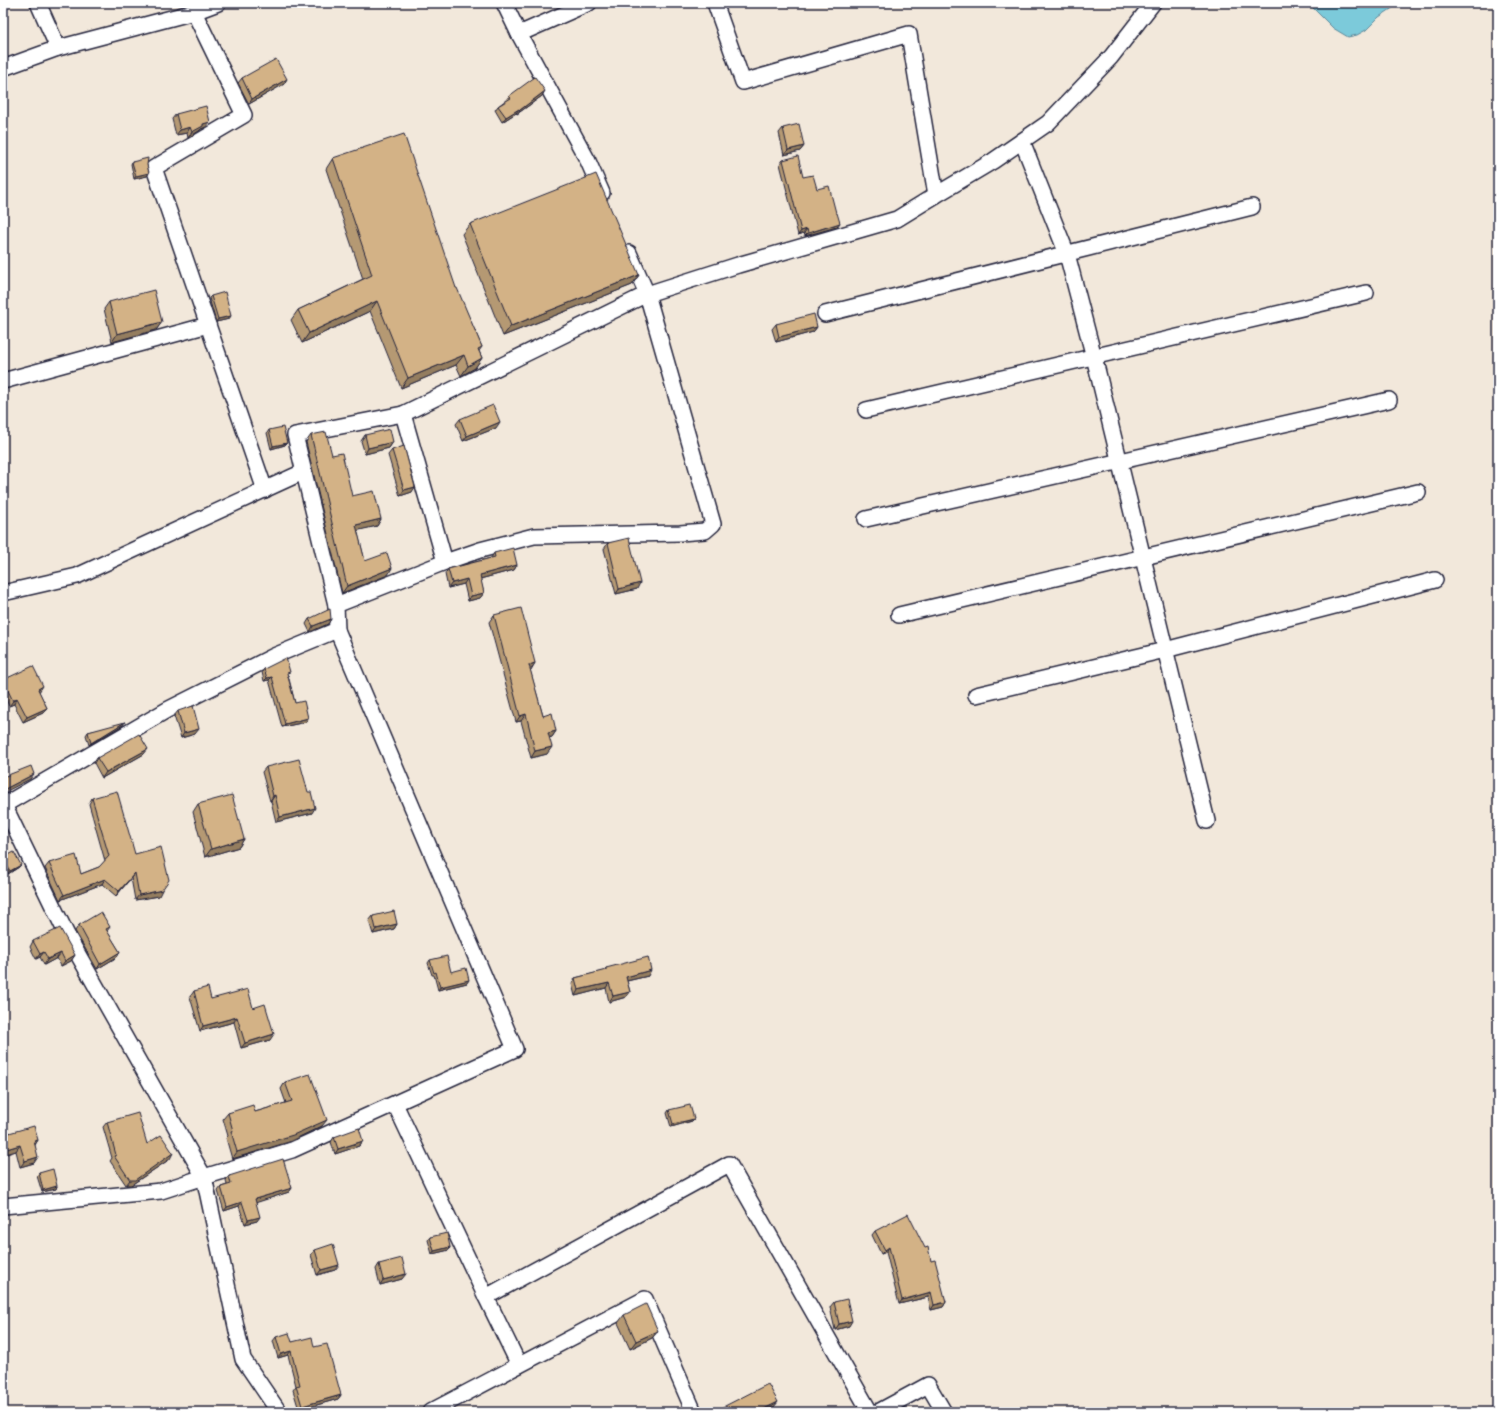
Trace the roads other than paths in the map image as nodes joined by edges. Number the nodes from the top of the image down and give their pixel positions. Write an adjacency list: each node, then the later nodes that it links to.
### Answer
1 (38, 3): 9 (street)
2 (218, 3): 7 (street)
3 (504, 3): 8 (street)
4 (589, 3): 8 (street)
5 (715, 3): 12 (street)
6 (1153, 3): 11 (street)
7 (194, 12): 9 (street); 20 (street)
8 (520, 34): 13 (street)
9 (58, 48): 10 (street)
10 (3, 68)
11 (1022, 141): 12 (street); 16 (street)
12 (936, 195): 18 (street)
13 (606, 203)
14 (1252, 207): 16 (street)
15 (622, 238): 18 (street)
16 (1067, 254): 19 (street); 21 (street)
17 (1366, 293): 21 (street)
18 (647, 294): 25 (street); 32 (street)
19 (825, 314)
20 (208, 325): 22 (street); 28 (street)
21 (1094, 357): 24 (street); 26 (street)
22 (3, 381)
23 (1389, 400): 26 (street)
24 (866, 410)
25 (404, 414): 27 (street); 32 (street)
26 (1120, 462): 30 (street); 31 (street)
27 (303, 472): 28 (street); 35 (street)
28 (265, 490): 34 (street)
29 (1418, 492): 31 (street)
30 (866, 519)
31 (1143, 558): 36 (street); 38 (street)
32 (446, 562): 35 (street)
33 (1435, 580): 38 (street)
34 (3, 593)
35 (336, 605): 37 (street)
36 (899, 615)
37 (337, 630): 41 (street); 42 (street)
38 (1165, 650): 39 (street); 40 (street)
39 (976, 695)
40 (1207, 821)
41 (395, 1104): 42 (street); 44 (street)
42 (204, 1178): 43 (street); 46 (street)
43 (3, 1206)
44 (486, 1297): 45 (street); 49 (street)
45 (519, 1365): 47 (street); 48 (street)
46 (279, 1412)
47 (430, 1412)
48 (694, 1412)
49 (870, 1412)
50 (878, 1412): 51 (street)
51 (944, 1412)

